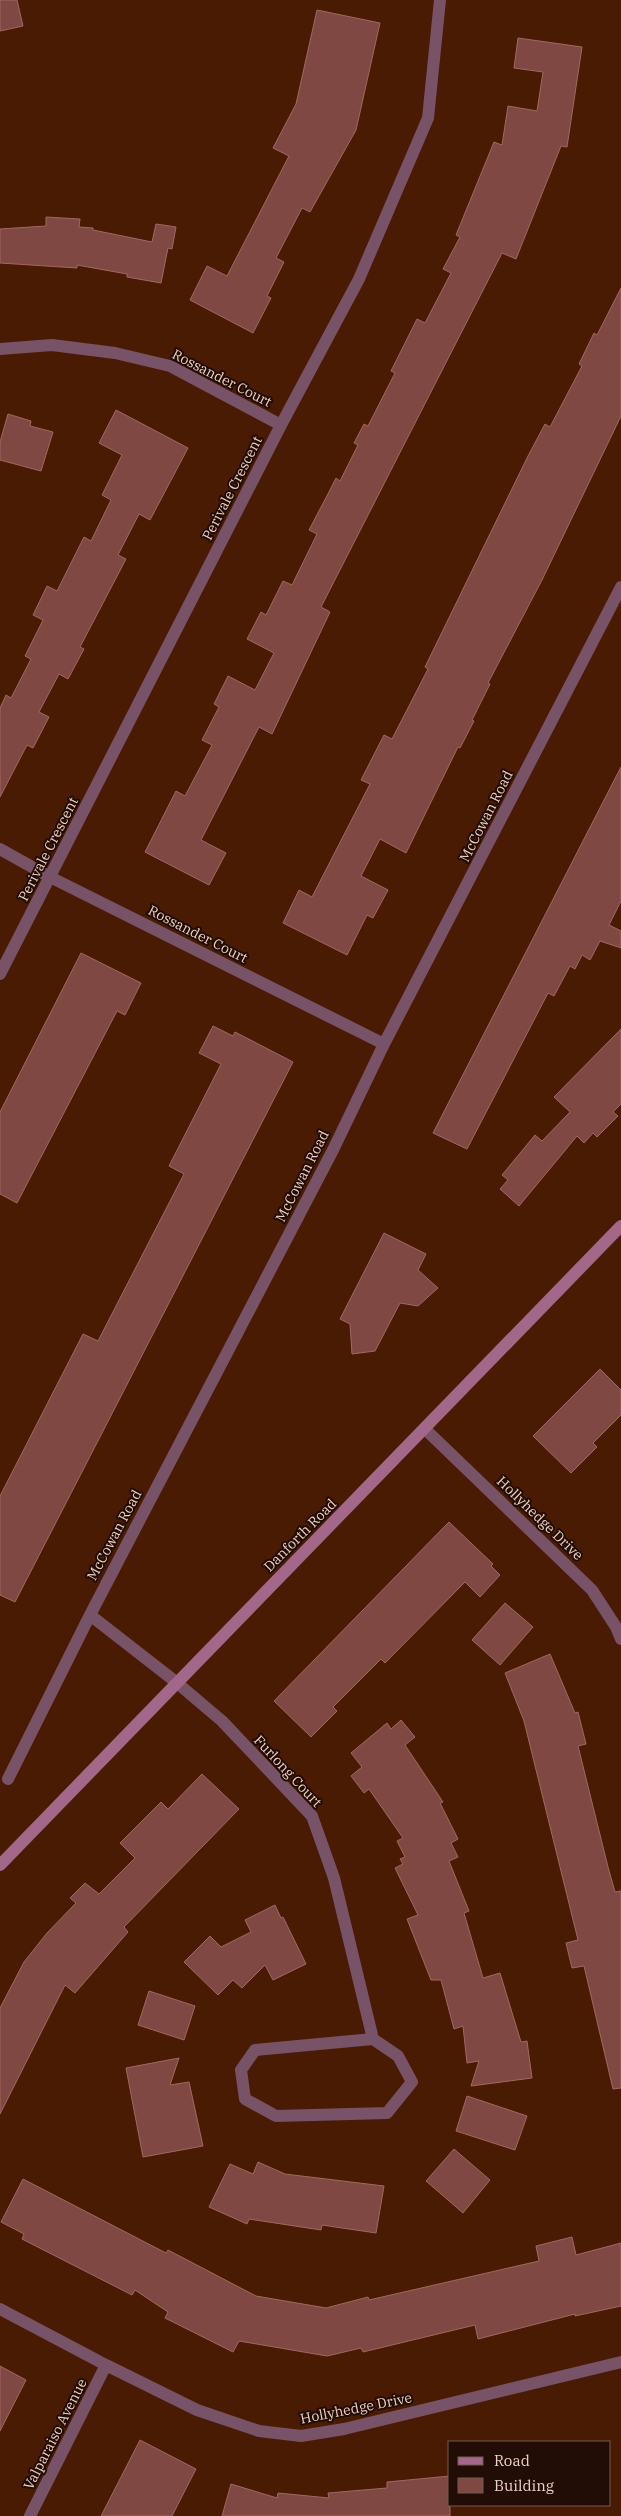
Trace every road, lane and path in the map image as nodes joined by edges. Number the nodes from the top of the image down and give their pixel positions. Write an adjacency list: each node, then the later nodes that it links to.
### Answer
1 (440, 0): 3 (street, Perivale Crescent)
2 (0, 349): 3 (street, Rossander Court)
3 (281, 425): 6 (street, Perivale Crescent)
4 (621, 587): 8 (street, McCowan Road)
5 (0, 849): 6 (street, Rossander Court)
6 (50, 877): 7 (street, Perivale Crescent); 8 (street, Rossander Court)
7 (0, 974)
8 (384, 1044): 11 (street, McCowan Road)
9 (621, 1226): 10 (main road, Danforth Road)
10 (426, 1429): 12 (street, Hollyhedge Drive); 13 (main road, Danforth Road)
11 (90, 1615): 13 (street, Furlong Court); 14 (street, McCowan Road)
12 (621, 1639)
13 (176, 1682): 15 (main road, Danforth Road); 16 (street, Furlong Court)
14 (8, 1779)
15 (0, 1865)
16 (373, 2039): 16 (street)
17 (0, 2309): 19 (street, Hollyhedge Drive)
18 (621, 2362): 19 (street, Hollyhedge Drive)
19 (106, 2365): 20 (street, Valparaiso Avenue)
20 (30, 2516)

